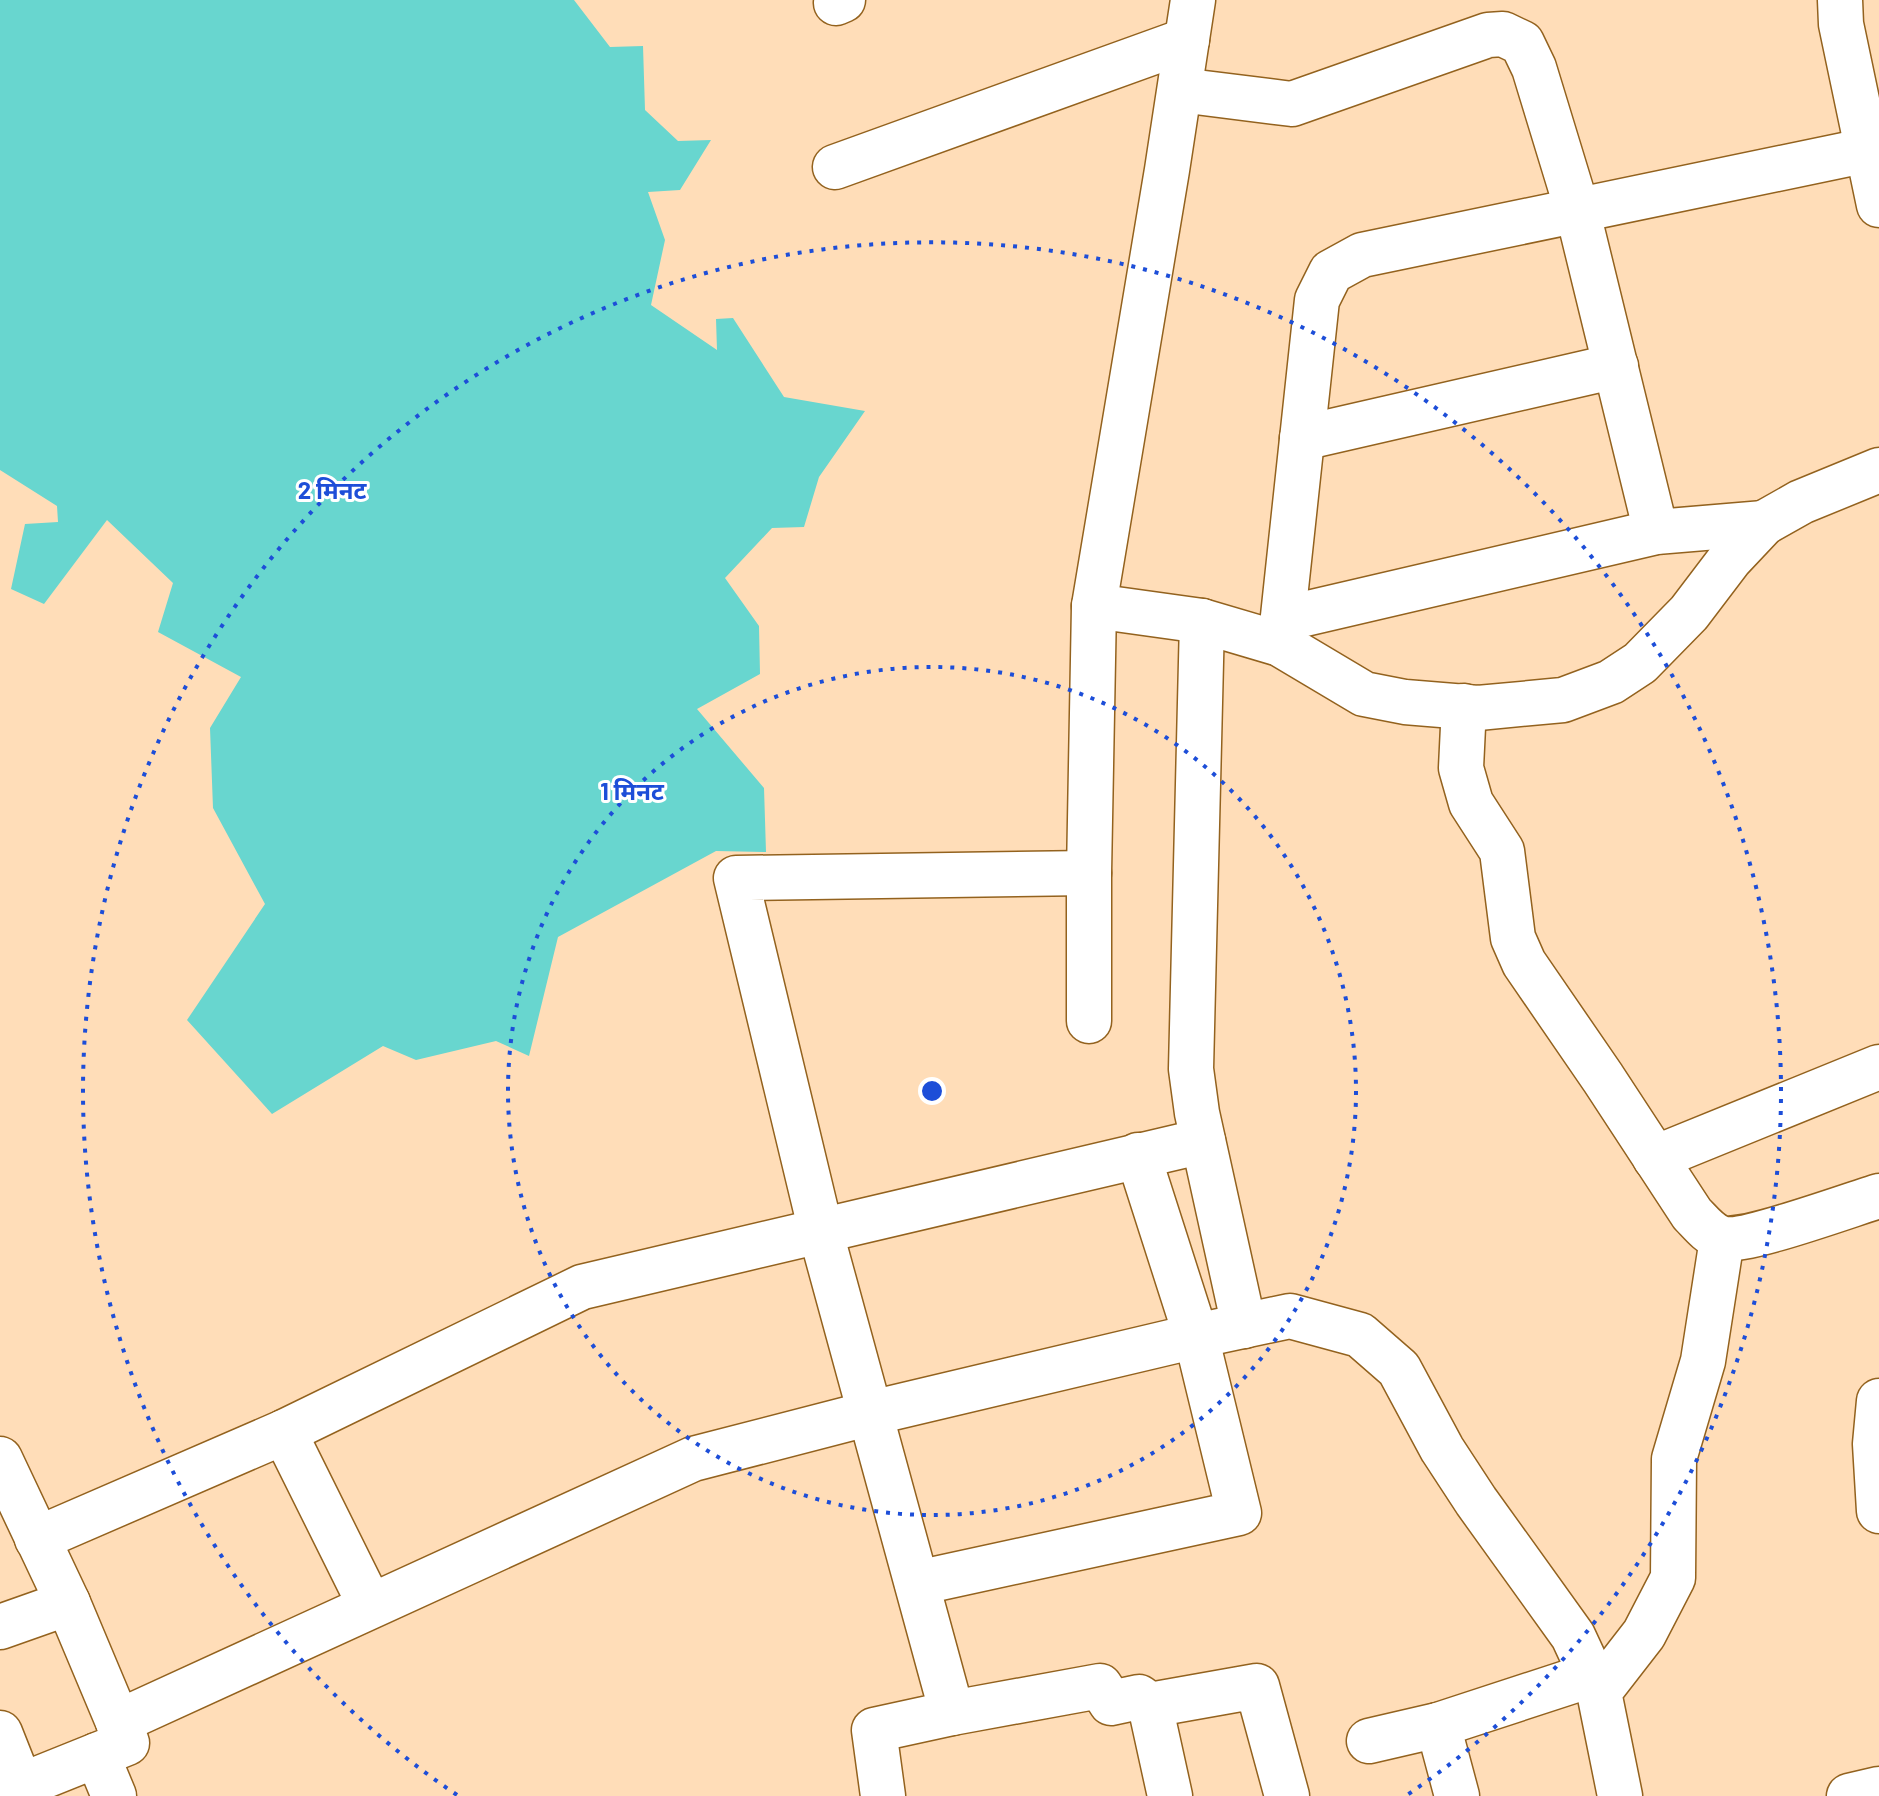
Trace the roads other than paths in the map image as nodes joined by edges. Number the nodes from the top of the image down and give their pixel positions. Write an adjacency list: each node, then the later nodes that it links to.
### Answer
1 (1840, 0): 4 (street)
2 (1190, 20): 3 (street); 5 (street)
3 (1180, 90): 7 (street); 13 (street)
4 (1868, 150): 6 (street); 7 (street)
5 (835, 167)
6 (1879, 205)
7 (1577, 209): 8 (street); 9 (street)
8 (1616, 366): 9 (street); 12 (street)
9 (1302, 438): 15 (street)
10 (1879, 470): 11 (street)
11 (1764, 523): 12 (street); 16 (street)
12 (1656, 532): 15 (street)
13 (1094, 606): 14 (street); 17 (street)
14 (1202, 621): 15 (street); 20 (street)
15 (1282, 632): 16 (street)
16 (1464, 706): 22 (street)
17 (1089, 873): 18 (street); 24 (street)
18 (1089, 1021)
19 (1879, 1067): 22 (street)
20 (1203, 1141): 21 (street); 26 (street)
21 (1138, 1155): 24 (street); 27 (street)
22 (1655, 1158): 25 (street)
23 (1879, 1196): 25 (street)
24 (821, 1232): 29 (street); 30 (street)
25 (1722, 1239): 38 (street)
26 (1244, 1326): 27 (street); 38 (street)
27 (1196, 1336): 29 (street); 34 (street)
28 (1879, 1401): 32 (street)
29 (871, 1413): 34 (street); 36 (street)
30 (284, 1432): 33 (street); 36 (street)
31 (0, 1459): 33 (street)
32 (1879, 1511)
33 (37, 1539): 35 (street)
34 (917, 1583): 40 (street)
35 (68, 1603): 37 (street); 43 (street)
36 (370, 1605): 43 (street)
37 (0, 1627)
38 (1595, 1683): 41 (street); 52 (street)
39 (1150, 1705): 40 (street); 49 (street); 50 (street)
40 (952, 1713): 48 (street)
41 (1438, 1725): 44 (street); 51 (street)
42 (0, 1733): 46 (street)
43 (108, 1738): 46 (street); 47 (street)
44 (1369, 1741)
45 (1879, 1789): 53 (street)
46 (11, 1790)
47 (114, 1796)
48 (883, 1796)
49 (1170, 1796)
50 (1287, 1796)
51 (1457, 1796)
52 (1620, 1796)
53 (1849, 1796)

